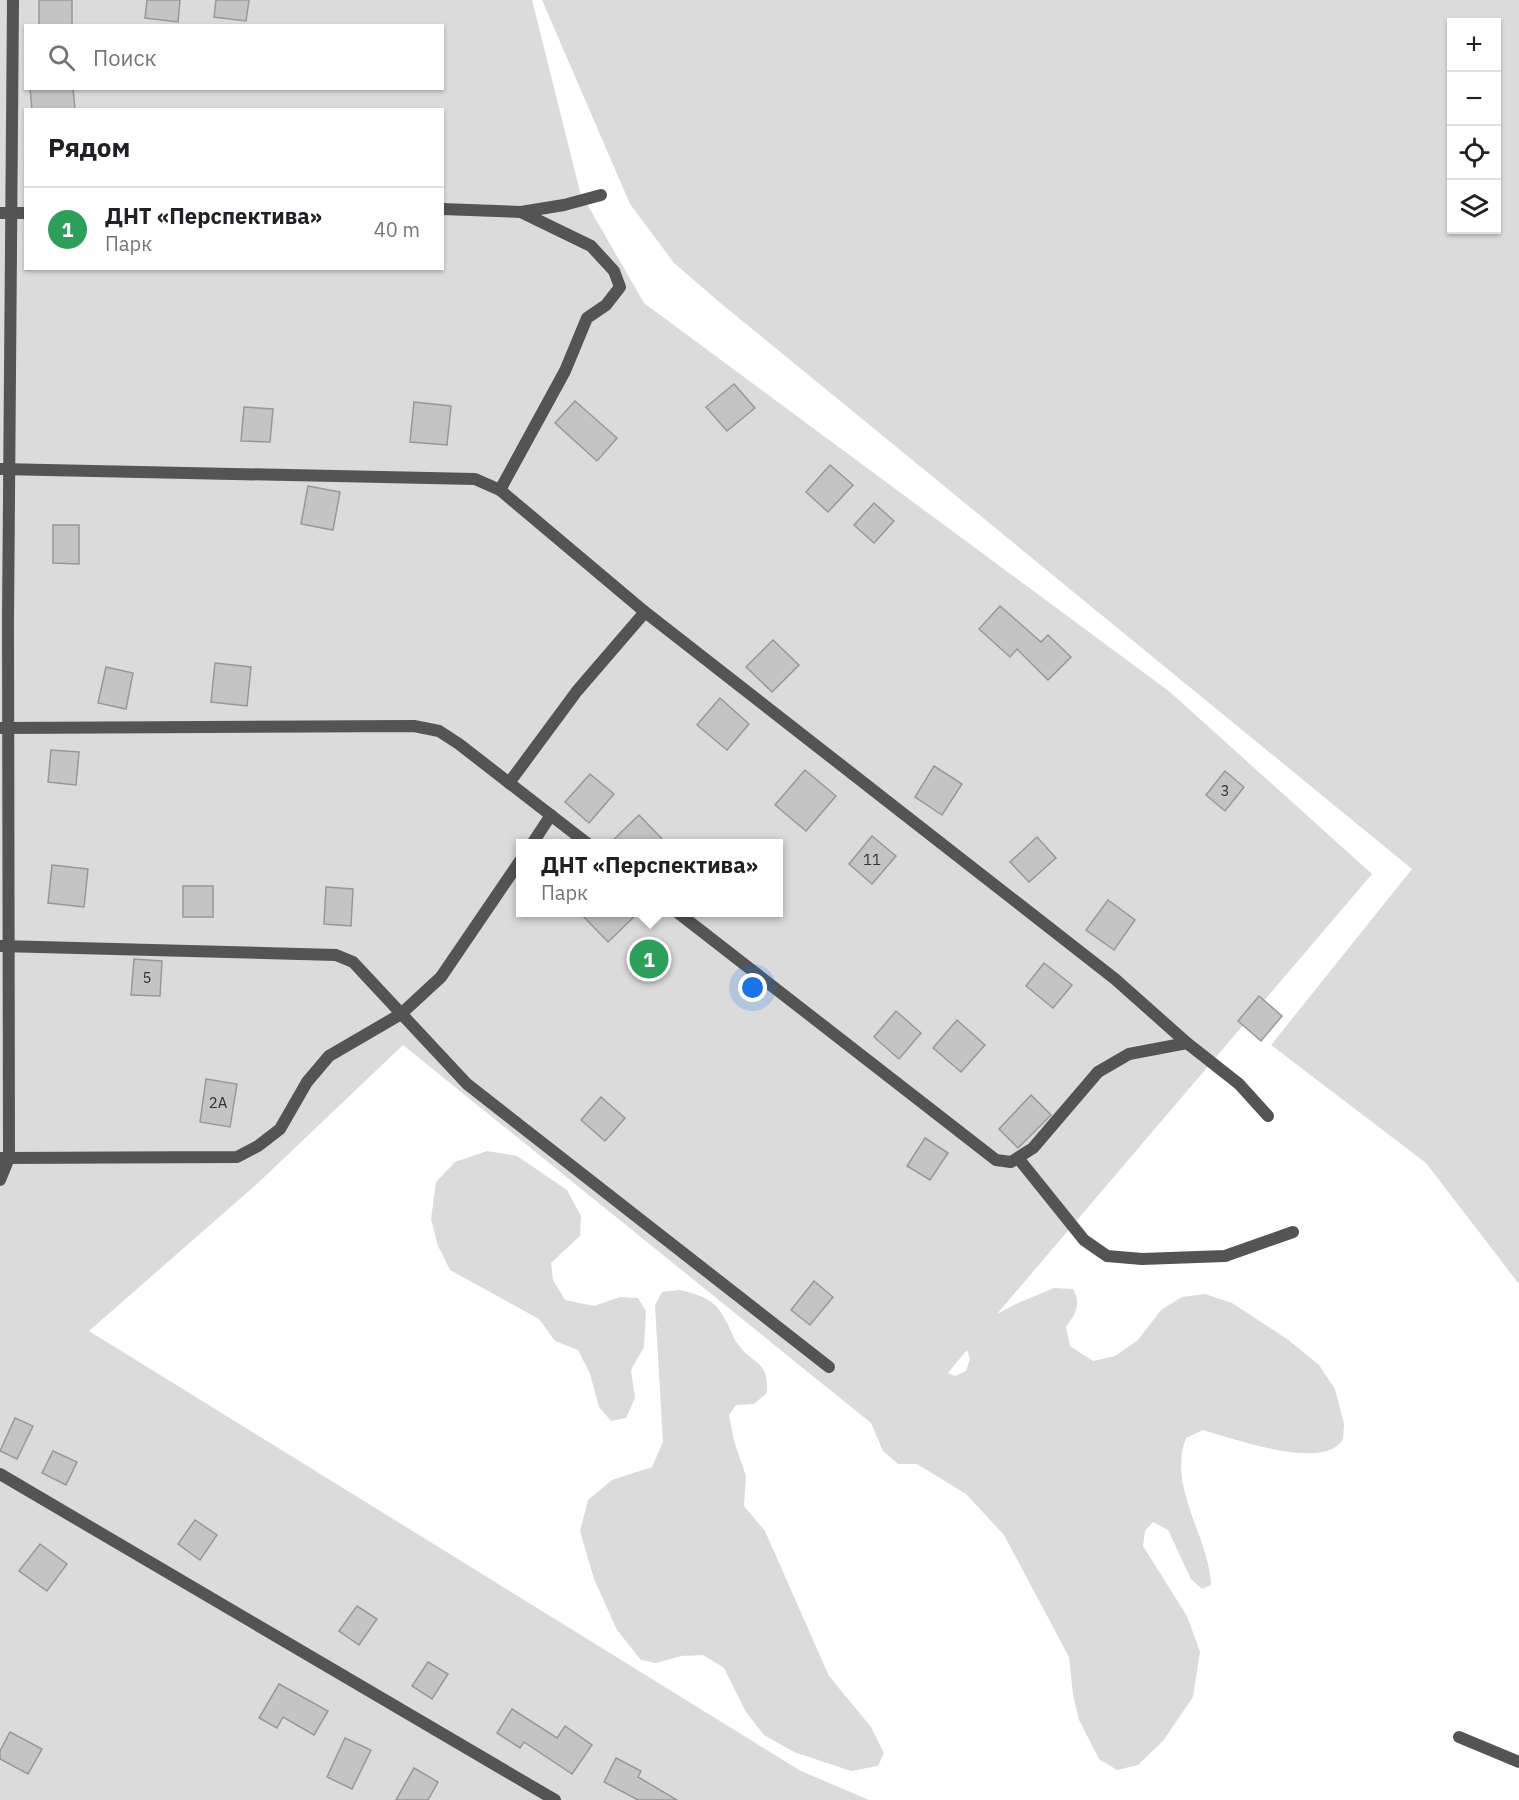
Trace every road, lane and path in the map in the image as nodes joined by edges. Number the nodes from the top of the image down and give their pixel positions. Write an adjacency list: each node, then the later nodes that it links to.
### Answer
1 (13, 0): 6 (street)
2 (601, 195): 4 (street)
3 (444, 209): 4 (street)
4 (521, 212): 8 (street)
5 (24, 213): 6 (street)
6 (6, 214): 7 (street)
7 (4, 469): 8 (street); 10 (street)
8 (500, 490): 9 (street)
9 (645, 612): 11 (street); 19 (street)
10 (4, 728): 11 (street); 17 (street)
11 (508, 783): 12 (street)
12 (551, 815): 13 (street); 14 (street)
13 (535, 839)
14 (583, 839)
15 (516, 867): 18 (street)
16 (683, 917): 22 (street)
17 (4, 946): 18 (street); 21 (street)
18 (401, 1014): 21 (street); 25 (street)
19 (1187, 1043): 20 (street); 22 (street)
20 (1268, 1116)
21 (4, 1158): 23 (street)
22 (1018, 1158): 24 (street)
23 (0, 1180)
24 (1293, 1232)
25 (830, 1367)
26 (0, 1474): 29 (street)
27 (1459, 1737): 28 (street)
28 (1519, 1762)
29 (555, 1800)

